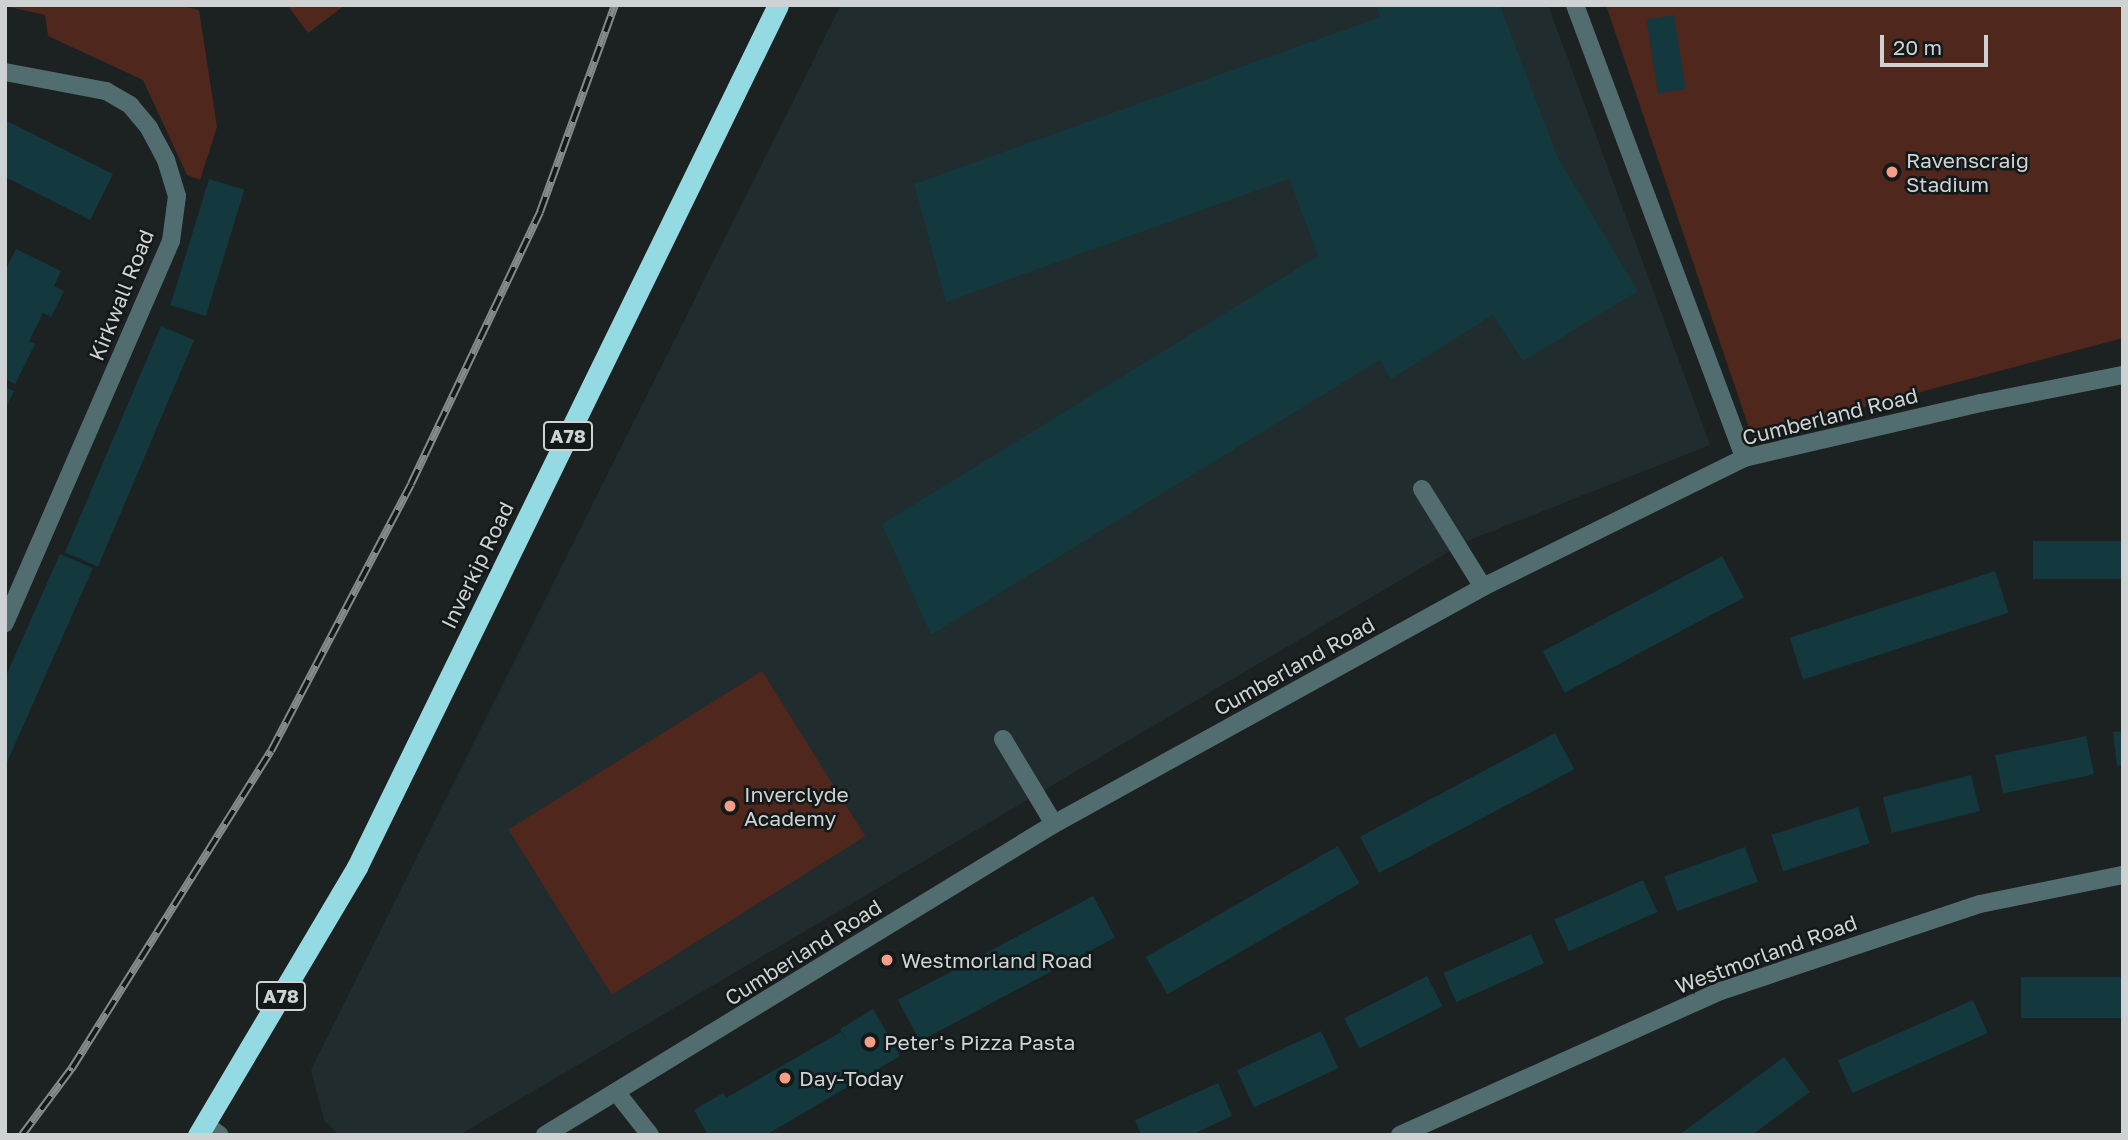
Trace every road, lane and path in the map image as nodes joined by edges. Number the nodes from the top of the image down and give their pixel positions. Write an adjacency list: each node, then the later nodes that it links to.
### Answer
1 (778, 5): 13 (highway, Inverkip Road / A78)
2 (1575, 5): 5 (street)
3 (5, 72): 8 (street, Kirkwall Road)
4 (2123, 375): 5 (street, Cumberland Road)
5 (1744, 458): 7 (street, Cumberland Road)
6 (1422, 489): 7 (street)
7 (1483, 587): 10 (street, Cumberland Road)
8 (5, 623)
9 (1003, 739): 10 (street)
10 (1054, 824): 12 (street, Cumberland Road)
11 (2123, 874): 16 (street, Westmorland Road)
12 (617, 1093): 14 (street, Cumberland Road); 15 (street)
13 (208, 1131)
14 (545, 1135)
15 (650, 1135)
16 (1400, 1135)

